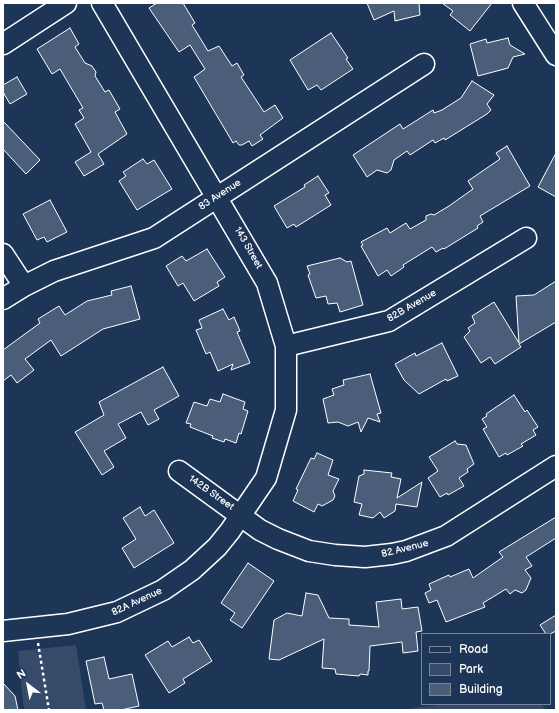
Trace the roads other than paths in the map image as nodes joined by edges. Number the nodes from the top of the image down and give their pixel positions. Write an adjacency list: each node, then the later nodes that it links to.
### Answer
1 (66, 3): 4 (street)
2 (102, 3): 7 (street, 143 Street)
3 (523, 3): 5 (street)
4 (3, 44)
5 (556, 55)
6 (424, 64): 7 (street, 83 Avenue)
7 (217, 196): 10 (street, 83 Avenue); 12 (street, 143 Street)
8 (526, 238): 12 (street, 82B Avenue)
9 (3, 254): 10 (street)
10 (24, 286): 11 (street, 83 Avenue)
11 (3, 299)
12 (286, 346): 15 (street, 143 Street)
13 (556, 466): 15 (street, 82 Avenue)
14 (180, 471): 15 (street, 142B Street)
15 (242, 515): 16 (street, 82A Avenue)
16 (3, 631)

